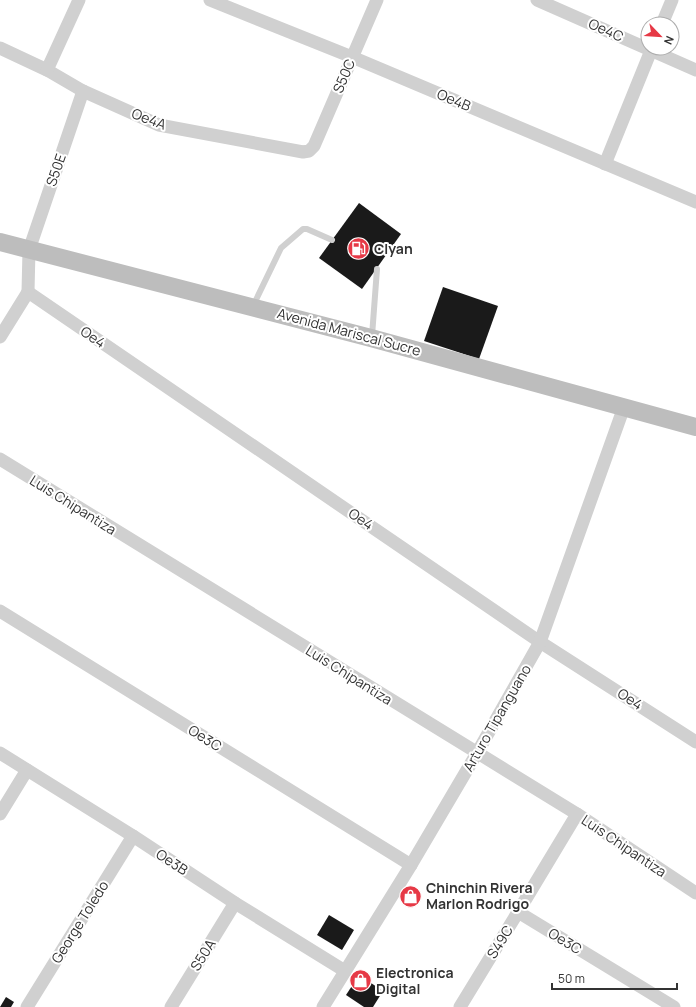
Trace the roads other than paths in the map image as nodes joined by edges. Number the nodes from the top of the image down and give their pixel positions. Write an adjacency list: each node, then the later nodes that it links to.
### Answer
1 (79, 0): 12 (street)
2 (210, 0): 11 (street, Oe4B)
3 (377, 0): 11 (street, S50C)
4 (537, 0): 7 (street, Oe4C)
5 (672, 0): 6 (street)
6 (665, 16)
7 (640, 44)
8 (0, 48): 12 (street, Oe4A)
9 (648, 56): 16 (street)
10 (666, 56): 13 (street, Oe4C)
11 (352, 57): 15 (street, S50C); 16 (street, Oe4B)
12 (47, 70): 14 (street, Oe4A)
13 (696, 70)
14 (83, 91): 15 (street, Oe4A); 20 (street, S50E)
15 (309, 150)
16 (605, 164): 17 (street, Oe4B)
17 (696, 202)
18 (332, 240): 23 (lane)
19 (0, 242): 20 (main road, Avenida Mariscal Sucre)
20 (29, 250): 22 (street, S50E); 23 (main road, Avenida Mariscal Sucre)
21 (377, 269): 25 (lane)
22 (28, 292): 24 (street); 30 (street, Oe4)
23 (252, 308): 25 (main road, Avenida Mariscal Sucre)
24 (0, 337)
25 (372, 338): 26 (main road, Avenida Mariscal Sucre)
26 (624, 407): 27 (main road, Avenida Mariscal Sucre); 30 (street, Arturo Tipanguano)
27 (696, 427)
28 (0, 460): 33 (street, Luis Chipantiza)
29 (0, 611): 38 (street, Oe3C)
30 (540, 642): 31 (street, Oe4); 33 (street, Arturo Tipanguano)
31 (696, 742)
32 (0, 753): 34 (street, Oe3B)
33 (477, 753): 36 (street, Luis Chipantiza); 38 (street, Arturo Tipanguano)
34 (27, 770): 35 (street); 37 (street, Oe3B)
35 (0, 814)
36 (577, 814): 39 (street, Luis Chipantiza); 41 (street, S49C)
37 (133, 836): 40 (street, Oe3B); 43 (street, George Toledo)
38 (411, 865): 42 (street, Arturo Tipanguano)
39 (696, 893)
40 (235, 903): 42 (street, Oe3B); 44 (street, S50A)
41 (518, 912): 46 (street, S49C); 47 (street, Oe3C)
42 (345, 971): 45 (street, Arturo Tipanguano)
43 (27, 1007)
44 (171, 1007)
45 (323, 1007)
46 (460, 1007)
47 (674, 1007)

